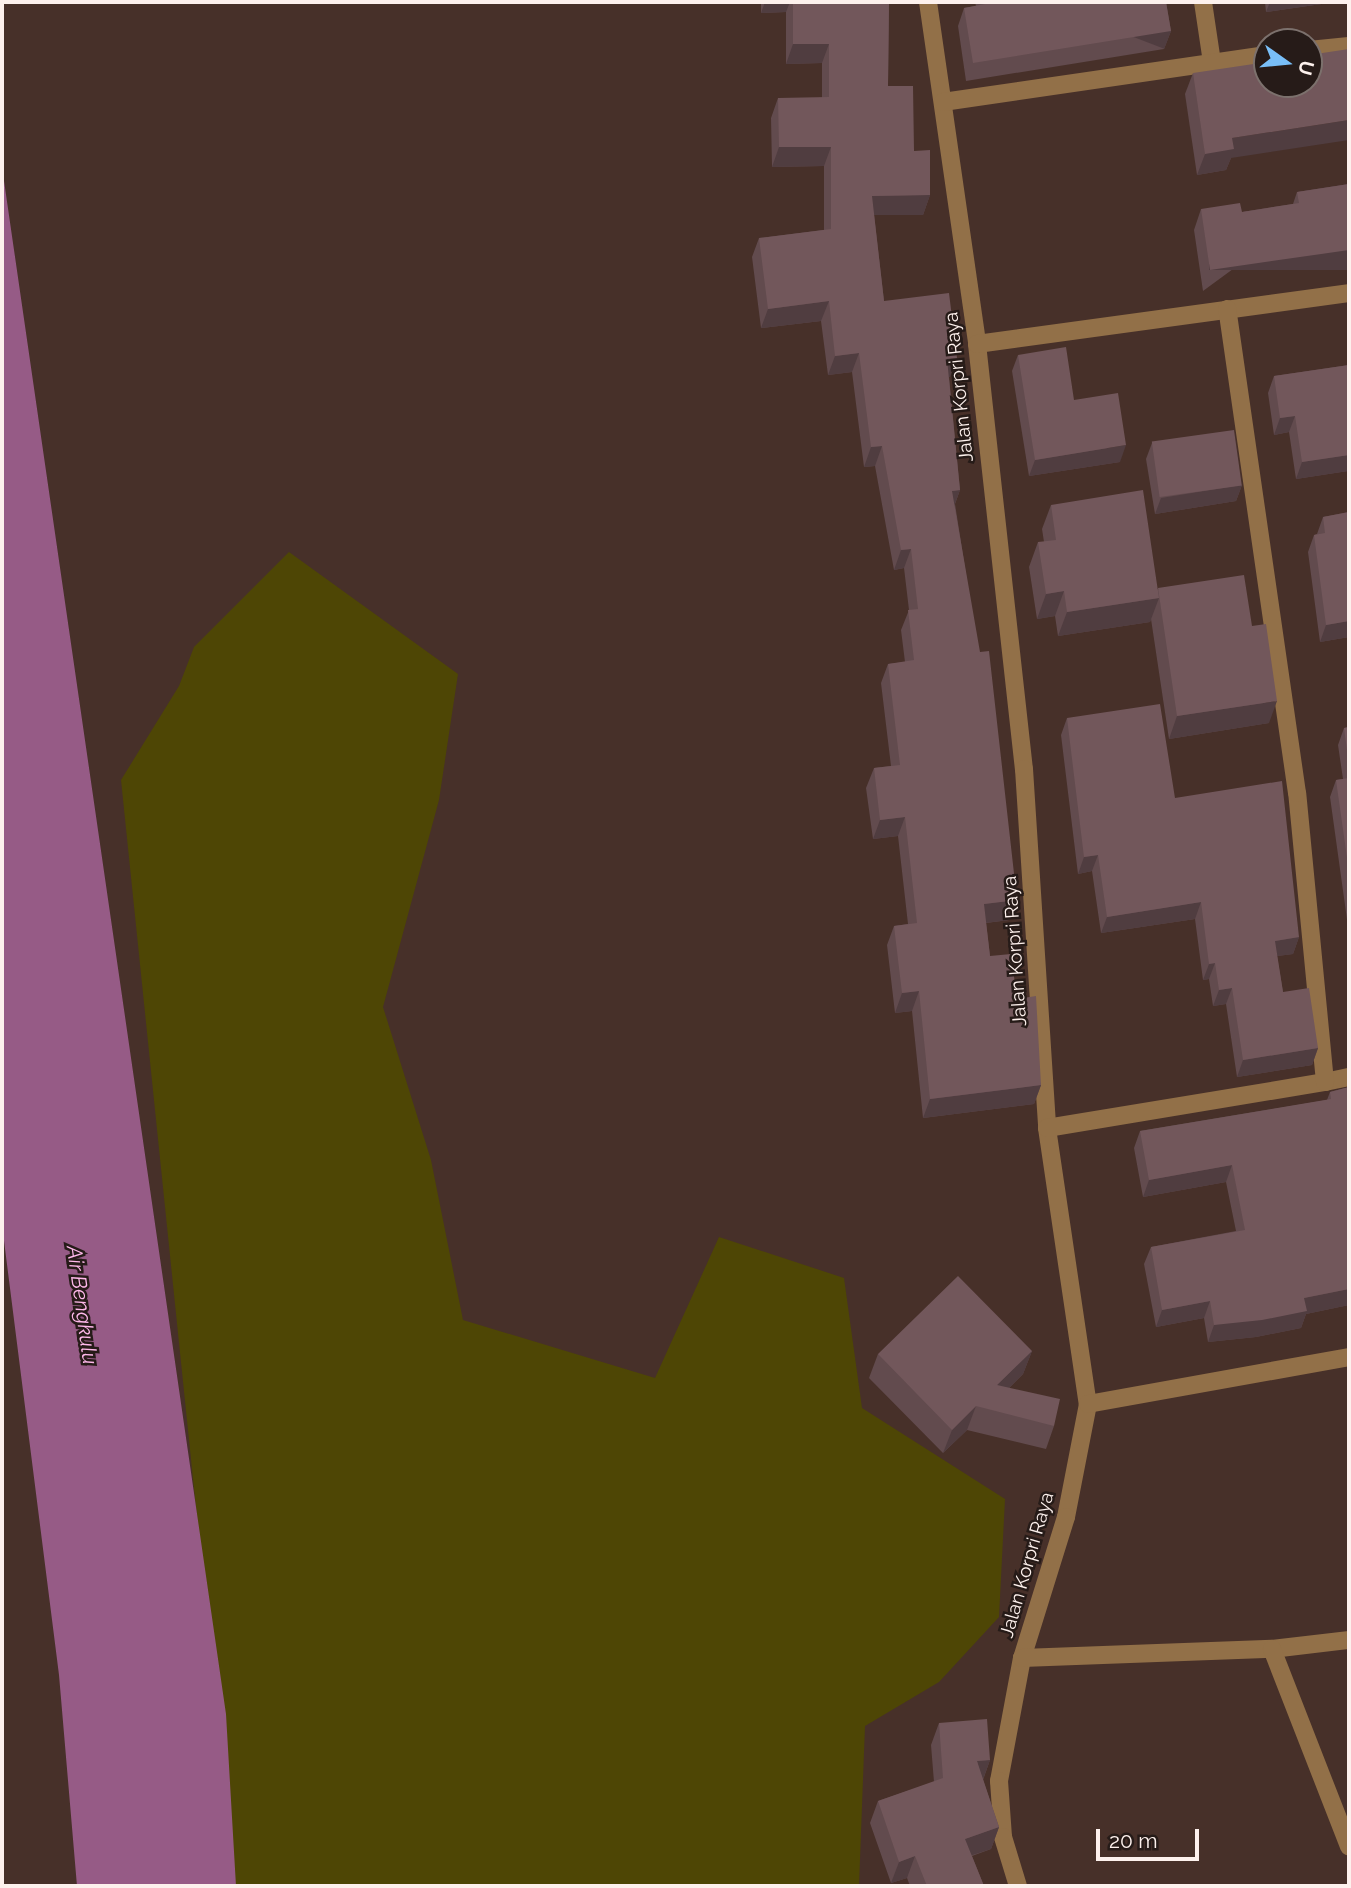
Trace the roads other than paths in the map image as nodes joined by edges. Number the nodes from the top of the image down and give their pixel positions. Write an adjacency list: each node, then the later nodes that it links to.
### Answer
1 (928, 2): 7 (street, Jalan Korpri Raya)
2 (1203, 2): 6 (street)
3 (1349, 46): 4 (street)
4 (1323, 49)
5 (1253, 57): 6 (street)
6 (1212, 62): 7 (street)
7 (943, 102): 10 (street, Jalan Korpri Raya)
8 (1349, 293): 9 (street)
9 (1227, 309): 10 (street); 12 (street)
10 (977, 344): 13 (street, Jalan Korpri Raya)
11 (1349, 1077): 12 (street)
12 (1325, 1082): 13 (street)
13 (1047, 1128): 15 (street, Jalan Korpri Raya)
14 (1349, 1357): 15 (street)
15 (1088, 1404): 18 (street, Jalan Korpri Raya)
16 (1349, 1640): 17 (street)
17 (1272, 1649): 18 (street); 19 (street)
18 (1022, 1658): 20 (street, Jalan Korpri Raya)
19 (1349, 1846)
20 (1018, 1886)

